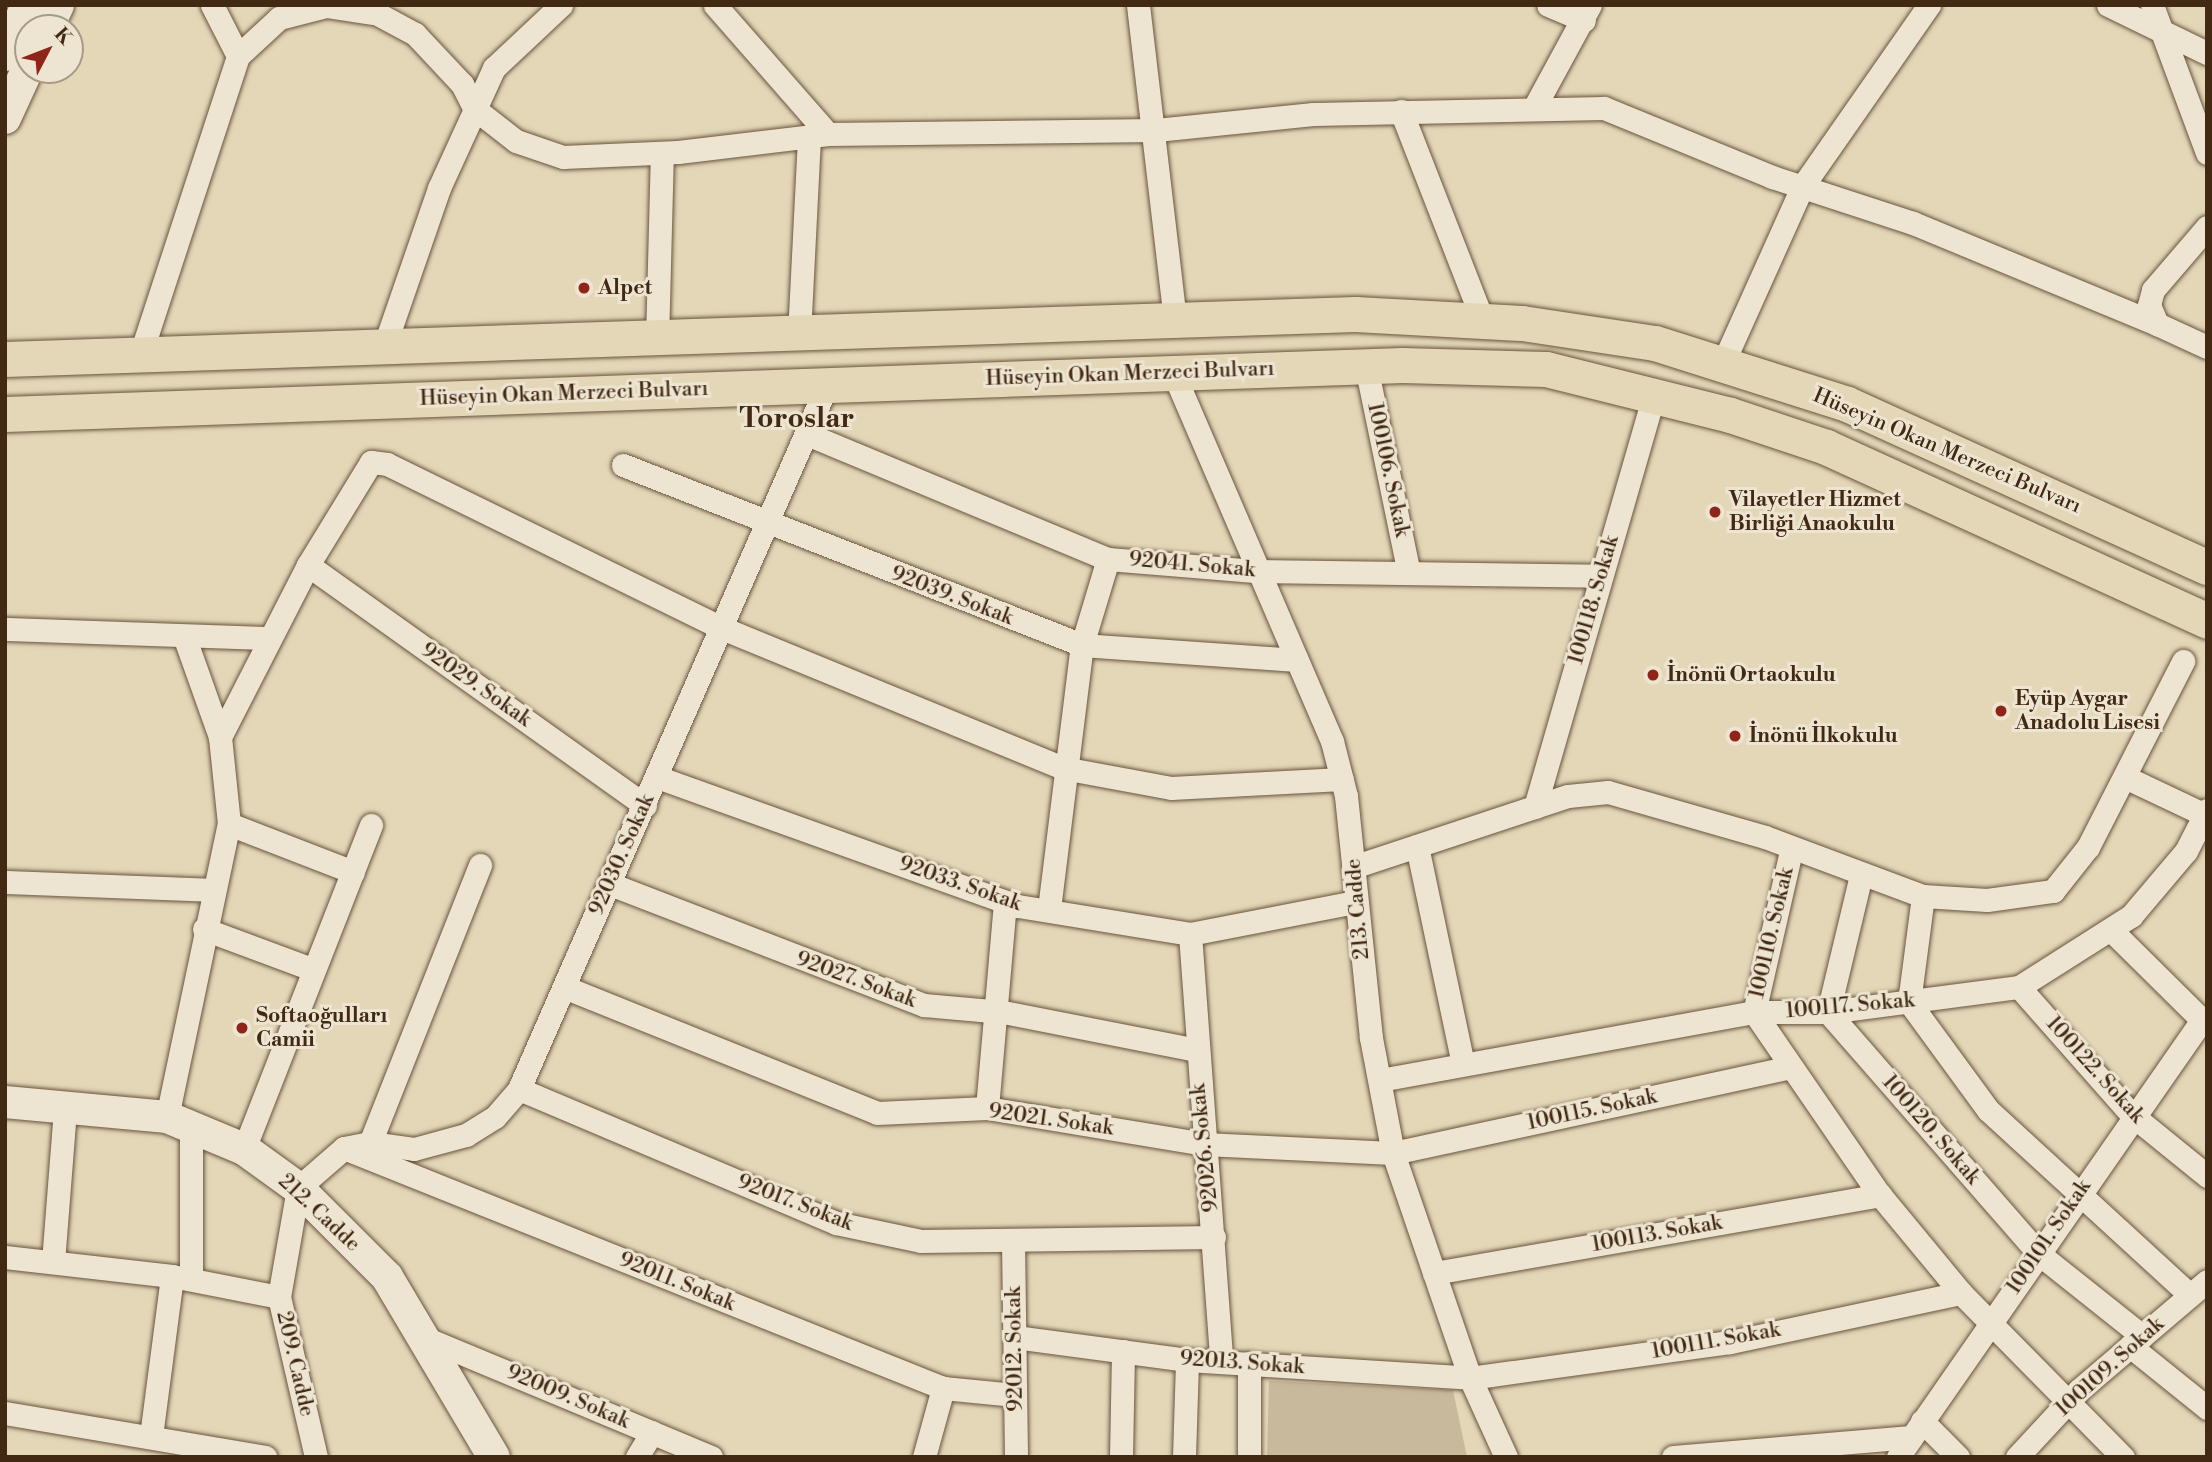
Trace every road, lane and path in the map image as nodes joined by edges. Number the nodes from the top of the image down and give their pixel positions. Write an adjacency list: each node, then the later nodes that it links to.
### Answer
1 (27, 5): 13 (street)
2 (212, 5): 15 (street)
3 (561, 5): 17 (street)
4 (715, 5): 21 (street)
5 (1138, 5): 20 (street)
6 (1548, 5): 11 (street)
7 (1930, 5): 24 (street)
8 (2108, 5): 12 (street)
9 (2152, 5): 12 (street)
10 (367, 9): 15 (street); 17 (street)
11 (1587, 12): 16 (street)
12 (2165, 32): 14 (street); 23 (street)
13 (12, 52): 19 (street)
14 (2207, 53)
15 (237, 55): 34 (street)
16 (1534, 108): 18 (street); 24 (street)
17 (474, 109): 22 (street); 33 (street)
18 (1401, 111): 20 (street); 27 (street)
19 (5, 118)
20 (1156, 130): 21 (street); 26 (street)
21 (818, 135): 22 (street); 29 (street)
22 (662, 153): 30 (street)
23 (2207, 153)
24 (1802, 187): 28 (street); 37 (street)
25 (2207, 227): 28 (street)
26 (1175, 320): 27 (main road, Hüseyin Okan Merzeci Bulvarı); 29 (main road, Hüseyin Okan Merzeci Bulvarı)
27 (1483, 321): 37 (main road, Hüseyin Okan Merzeci Bulvarı)
28 (2157, 324): 31 (street)
29 (799, 335): 30 (main road, Hüseyin Okan Merzeci Bulvarı)
30 (657, 341): 33 (main road, Hüseyin Okan Merzeci Bulvarı)
31 (2207, 347)
32 (5, 349): 36 (main road)
33 (383, 350): 34 (main road, Hüseyin Okan Merzeci Bulvarı)
34 (140, 356): 36 (main road, Hüseyin Okan Merzeci Bulvarı)
35 (5, 359): 36 (main road, Hüseyin Okan Merzeci Bulvarı)
36 (56, 359)
37 (1723, 363): 48 (main road, Hüseyin Okan Merzeci Bulvarı)
38 (1366, 366): 39 (main road, Hüseyin Okan Merzeci Bulvarı); 41 (main road, Hüseyin Okan Merzeci Bulvarı); 50 (street, 100106. Sokak)
39 (1173, 373): 40 (main road, Hüseyin Okan Merzeci Bulvarı); 49 (street, 213. Cadde)
40 (827, 385): 42 (main road, Hüseyin Okan Merzeci Bulvarı); 43 (street, 92030. Sokak)
41 (1654, 394): 51 (street, 100118. Sokak); 52 (main road, Hüseyin Okan Merzeci Bulvarı)
42 (5, 414)
43 (807, 434): 45 (street, 92030. Sokak); 46 (street, 92041. Sokak)
44 (623, 465): 45 (street, 92039. Sokak)
45 (767, 525): 53 (street, 92030. Sokak); 57 (street, 92039. Sokak)
46 (1108, 559): 49 (street, 92041. Sokak); 57 (street)
47 (308, 565): 53 (street); 56 (street); 65 (street, 92029. Sokak)
48 (2207, 567)
49 (1255, 571): 50 (street, 92041. Sokak); 58 (street, 213. Cadde)
50 (1409, 573): 51 (street, 92041. Sokak)
51 (1601, 576): 66 (street, 100118. Sokak)
52 (2207, 621)
53 (722, 628): 61 (street); 62 (street, 92030. Sokak)
54 (5, 629): 55 (street)
55 (184, 636): 56 (street); 60 (street)
56 (268, 638): 60 (street)
57 (1082, 645): 58 (street, 92039. Sokak); 61 (street)
58 (1297, 660): 64 (street, 213. Cadde)
59 (2183, 661): 63 (street, 100110. Sokak)
60 (220, 737): 68 (street)
61 (1063, 768): 64 (street); 82 (street)
62 (657, 777): 65 (street, 92030. Sokak); 80 (street, 92033. Sokak)
63 (2125, 777): 67 (street); 79 (street, 100110. Sokak)
64 (1342, 779): 73 (street, 213. Cadde)
65 (645, 805): 77 (street, 92030. Sokak)
66 (1535, 807): 70 (street); 71 (street)
67 (2206, 813): 84 (street, 100117. Sokak)
68 (229, 824): 74 (street); 78 (street)
69 (371, 825): 74 (street)
70 (1417, 846): 73 (street); 94 (street)
71 (1791, 851): 75 (street, 100110. Sokak); 91 (street, 100110. Sokak)
72 (480, 865): 103 (street)
73 (1353, 867): 81 (street, 213. Cadde)
74 (353, 872): 86 (street)
75 (1861, 875): 79 (street, 100110. Sokak); 92 (street)
76 (5, 882): 78 (street)
77 (610, 884): 87 (street, 92030. Sokak); 90 (street, 92027. Sokak)
78 (211, 890): 83 (street)
79 (1923, 896): 89 (street)
80 (1005, 902): 82 (street, 92033. Sokak); 90 (street)
81 (1355, 902): 85 (street, 92033. Sokak); 96 (street, 213. Cadde)
82 (1049, 909): 85 (street, 92033. Sokak)
83 (204, 929): 86 (street); 102 (street)
84 (2113, 932): 88 (street, 100117. Sokak); 101 (street, 100101. Sokak)
85 (1190, 934): 93 (street, 92026. Sokak)
86 (314, 970): 106 (street)
87 (564, 987): 97 (street, 92030. Sokak); 99 (street, 92021. Sokak)
88 (2020, 987): 89 (street, 100117. Sokak); 101 (street, 100122. Sokak)
89 (1909, 1002): 92 (street, 100117. Sokak); 111 (street)
90 (995, 1012): 93 (street, 92027. Sokak); 99 (street)
91 (1754, 1012): 92 (street, 100117. Sokak); 94 (street, 100117. Sokak); 95 (street, 100110. Sokak)
92 (1828, 1012): 114 (street, 100120. Sokak)
93 (1196, 1050): 104 (street, 92026. Sokak)
94 (1463, 1064): 96 (street, 100117. Sokak)
95 (1790, 1067): 107 (street, 100115. Sokak); 110 (street, 100110. Sokak)
96 (1380, 1080): 107 (street, 213. Cadde)
97 (519, 1088): 103 (street, 92030. Sokak); 113 (street, 92017. Sokak)
98 (5, 1102): 100 (street, 212. Cadde)
99 (987, 1108): 104 (street, 92021. Sokak)
100 (65, 1110): 102 (street, 212. Cadde); 116 (street)
101 (2132, 1115): 108 (street, 100122. Sokak); 111 (street, 100101. Sokak)
102 (179, 1122): 106 (street, 212. Cadde); 118 (street)
103 (370, 1143): 105 (street, 92030. Sokak)
104 (1205, 1143): 107 (street, 92021. Sokak); 112 (street, 92026. Sokak)
105 (344, 1148): 109 (street); 131 (street, 92011. Sokak)
106 (244, 1149): 109 (street, 212. Cadde)
107 (1393, 1153): 117 (street, 213. Cadde)
108 (2207, 1176)
109 (298, 1188): 121 (street, 209. Cadde); 124 (street, 212. Cadde)
110 (1880, 1195): 117 (street, 100113. Sokak); 120 (street, 100110. Sokak)
111 (2077, 1196): 114 (street, 100101. Sokak); 119 (street)
112 (1214, 1237): 113 (street, 92017. Sokak); 128 (street, 92026. Sokak)
113 (1013, 1241): 123 (street, 92012. Sokak)
114 (2039, 1254): 122 (street, 100101. Sokak); 125 (street, 100120. Sokak)
115 (5, 1257): 116 (street)
116 (52, 1262): 118 (street)
117 (1434, 1273): 130 (street, 213. Cadde)
118 (181, 1278): 121 (street); 138 (street)
119 (2199, 1288): 125 (street, 100109. Sokak)
120 (1961, 1293): 122 (street, 100110. Sokak); 130 (street, 100111. Sokak)
121 (279, 1297): 140 (street, 209. Cadde)
122 (1988, 1325): 133 (street, 100110. Sokak); 136 (street, 100101. Sokak)
123 (1015, 1337): 126 (street, 92013. Sokak); 132 (street, 92012. Sokak)
124 (425, 1338): 137 (street, 92009. Sokak); 141 (street, 212. Cadde)
125 (2136, 1341): 133 (street, 100109. Sokak); 134 (street, 100120. Sokak)
126 (1124, 1351): 127 (street, 92013. Sokak); 146 (street)
127 (1187, 1360): 128 (street, 92013. Sokak); 147 (street)
128 (1221, 1361): 129 (street, 92013. Sokak)
129 (1249, 1363): 130 (street, 92013. Sokak); 148 (street)
130 (1469, 1378): 149 (street, 213. Cadde)
131 (943, 1388): 132 (street, 92011. Sokak); 144 (street)
132 (1015, 1395): 145 (street, 92012. Sokak)
133 (2068, 1401): 153 (street, 100109. Sokak); 154 (street, 100110. Sokak)
134 (2207, 1408)
135 (5, 1413): 138 (street)
136 (1917, 1429): 150 (street); 151 (street, 100101. Sokak); 152 (street)
137 (652, 1432): 142 (street); 143 (street, 92009. Sokak)
138 (151, 1436): 139 (street)
139 (265, 1457)
140 (316, 1457)
141 (494, 1457)
142 (638, 1457)
143 (711, 1457)
144 (924, 1457)
145 (1016, 1457)
146 (1121, 1457)
147 (1184, 1457)
148 (1249, 1457)
149 (1506, 1457)
150 (1673, 1457)
151 (1898, 1457)
152 (1958, 1457)
153 (2017, 1457)
154 (2123, 1457)

